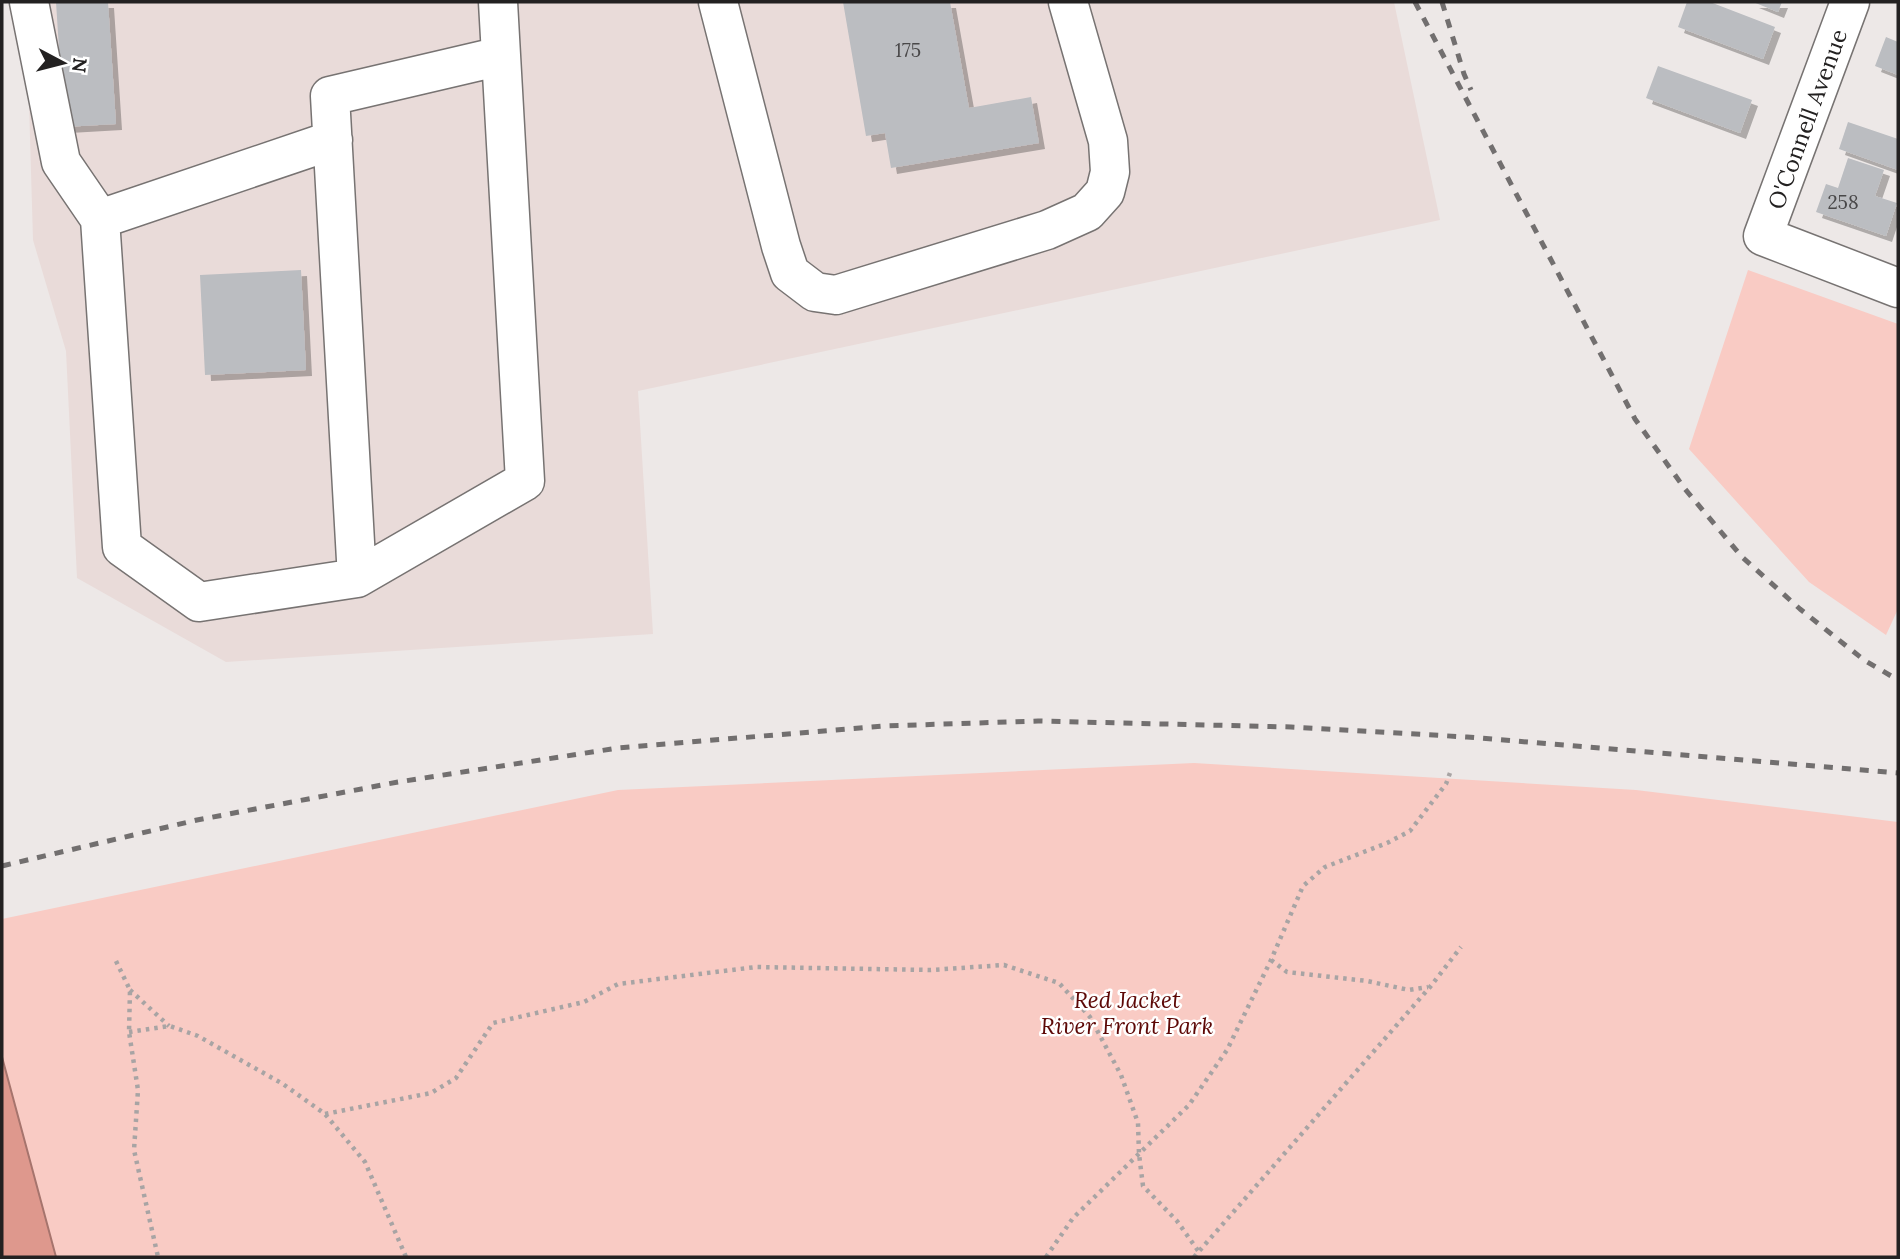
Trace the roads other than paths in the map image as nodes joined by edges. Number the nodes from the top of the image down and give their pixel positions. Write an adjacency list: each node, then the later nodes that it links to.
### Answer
1 (29, 2): 8 (street)
2 (498, 2): 6 (street)
3 (718, 2): 4 (street)
4 (1068, 2)
5 (1850, 2): 9 (street, O'Connell Avenue)
6 (501, 56): 7 (street); 10 (street)
7 (333, 140): 8 (street); 10 (street)
8 (100, 219): 10 (street)
9 (1898, 288)
10 (357, 578)

